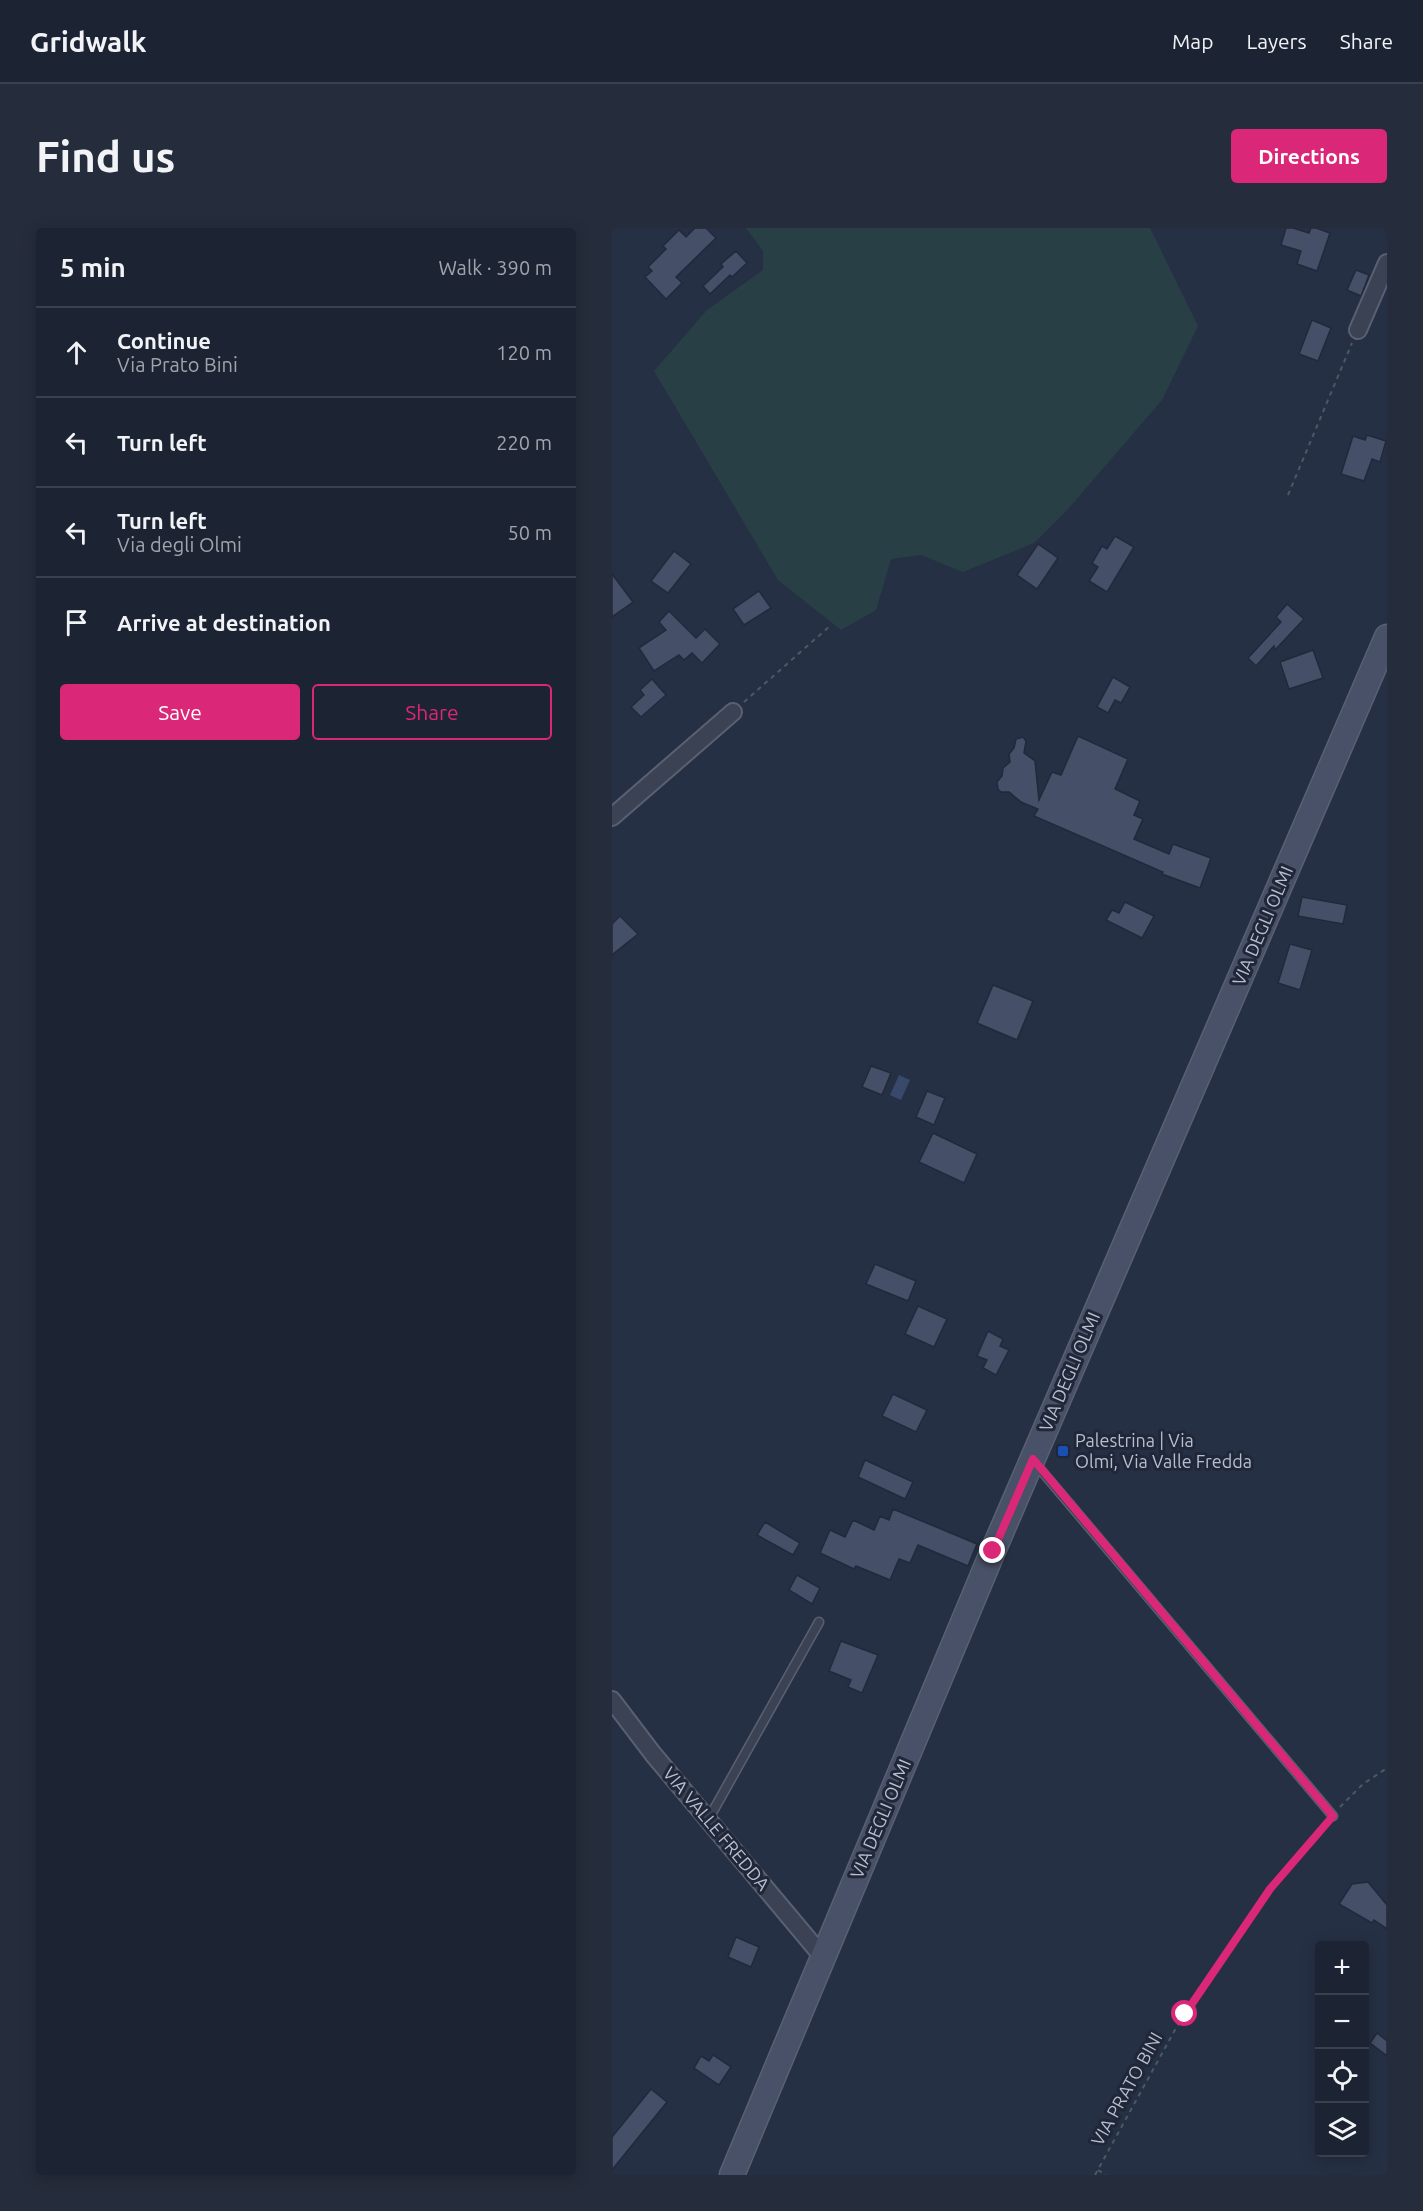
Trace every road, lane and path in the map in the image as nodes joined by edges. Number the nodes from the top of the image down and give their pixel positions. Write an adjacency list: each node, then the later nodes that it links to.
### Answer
1 (1387, 263): 2 (street)
2 (1358, 330): 3 (path)
3 (1288, 495)
4 (831, 625): 6 (path)
5 (1387, 637): 8 (street, VIA DEGLI OLMI)
6 (733, 712): 7 (street)
7 (612, 816)
8 (1033, 1459): 12 (lane); 14 (street, VIA DEGLI OLMI)
9 (819, 1622): 13 (lane)
10 (612, 1700): 13 (street, VIA VALLE FREDDA)
11 (1387, 1768): 12 (path, VIA PRATO BINI)
12 (1333, 1816): 15 (path, VIA PRATO BINI)
13 (708, 1820): 14 (street, VIA VALLE FREDDA)
14 (823, 1957): 16 (street, VIA DEGLI OLMI)
15 (1098, 2170): 17 (path, VIA PRATO BINI); 18 (path)
16 (732, 2175)
17 (1095, 2175)
18 (1106, 2175)

